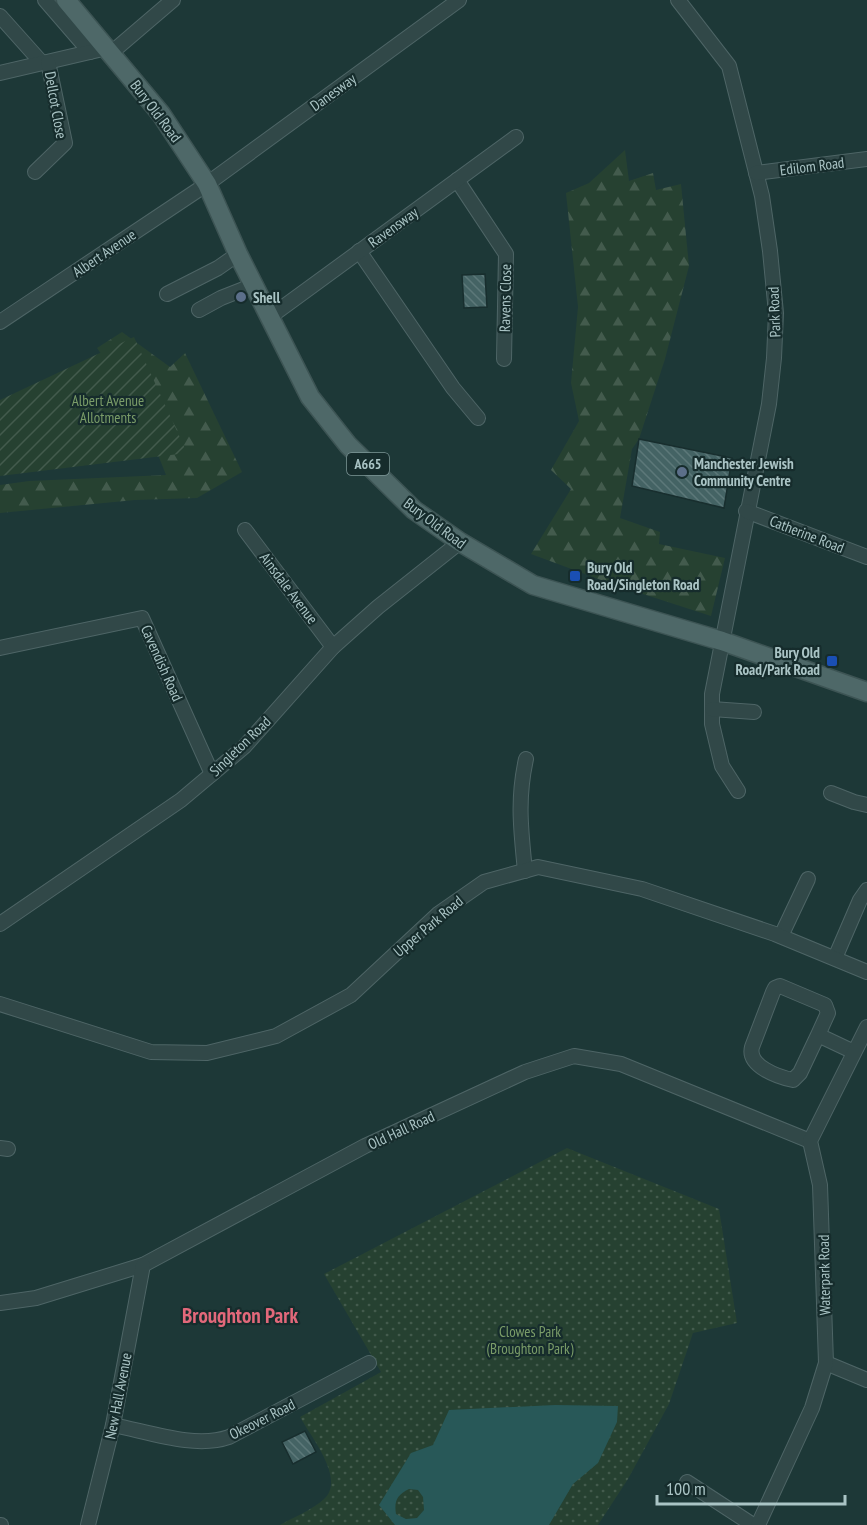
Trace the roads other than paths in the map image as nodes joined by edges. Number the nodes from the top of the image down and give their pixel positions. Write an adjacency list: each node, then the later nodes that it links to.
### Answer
1 (45, 0): 7 (street)
2 (66, 0): 7 (main road, Bury Old Road / A665)
3 (173, 0): 7 (street)
4 (459, 0): 15 (street, Danesway)
5 (678, 0): 13 (street, Park Road)
6 (0, 15): 8 (street)
7 (103, 51): 8 (street); 15 (main road, Bury Old Road / A665)
8 (45, 62): 9 (street); 12 (street, Dellcot Close)
9 (0, 73)
10 (516, 137): 14 (street, Ravensway)
11 (867, 159): 13 (street, Edilom Road)
12 (35, 172)
13 (756, 172): 25 (street, Park Road)
14 (457, 180): 16 (street, Ravensway); 23 (street, Ravens Close)
15 (207, 184): 17 (main road, Bury Old Road / A665); 22 (street, Albert Avenue)
16 (359, 251): 21 (street, Ravensway); 24 (street)
17 (238, 254): 18 (main road, Bury Old Road / A665); 19 (street)
18 (254, 285): 20 (street); 21 (main road, Bury Old Road / A665)
19 (167, 294)
20 (199, 310)
21 (271, 316): 27 (main road, Bury Old Road / A665)
22 (0, 322)
23 (504, 359)
24 (478, 418)
25 (746, 511): 28 (street, Catherine Road); 29 (street, Park Road)
26 (245, 530): 30 (street, Ainsdale Avenue)
27 (460, 542): 29 (main road, Bury Old Road / A665); 30 (street, Singleton Road)
28 (867, 557)
29 (722, 641): 32 (main road, Bury Old Road / A665); 33 (street, Park Road)
30 (333, 647): 36 (street, Singleton Road)
31 (0, 648): 36 (street, Cavendish Road)
32 (867, 692)
33 (712, 709): 34 (street); 37 (street, Park Road)
34 (754, 712)
35 (526, 759): 40 (street)
36 (212, 774): 43 (street, Singleton Road)
37 (738, 792)
38 (831, 793): 39 (street)
39 (867, 805)
40 (525, 871): 44 (street, Upper Park Road); 47 (street, Upper Park Road)
41 (808, 879): 44 (street)
42 (867, 890): 45 (street)
43 (0, 924)
44 (781, 936): 45 (street, Upper Park Road)
45 (835, 958): 46 (street, Upper Park Road)
46 (867, 972)
47 (0, 1004)
48 (867, 1027): 50 (street)
49 (818, 1035): 49 (street); 50 (street)
50 (854, 1052): 51 (street)
51 (810, 1141): 52 (street, Old Hall Road); 55 (street, Waterpark Road)
52 (143, 1265): 53 (street, Old Hall Road); 57 (street, New Hall Avenue)
53 (0, 1303)
54 (369, 1363): 57 (street, Okeover Road)
55 (826, 1363): 56 (street); 61 (street, Waterpark Road)
56 (867, 1380)
57 (113, 1425): 59 (street, New Hall Avenue)
58 (687, 1482): 60 (street)
59 (88, 1525)
60 (753, 1525)
61 (758, 1525)

